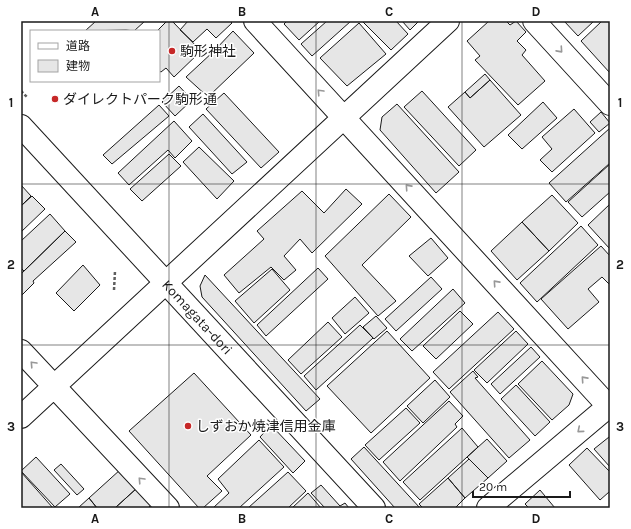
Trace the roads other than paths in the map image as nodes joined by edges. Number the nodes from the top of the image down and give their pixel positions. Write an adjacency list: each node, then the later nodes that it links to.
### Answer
1 (255, 21): 5 (street, one-way to 1)
2 (448, 21): 5 (street)
3 (534, 21): 4 (street, one-way to 4)
4 (610, 104)
5 (344, 117): 7 (street); 10 (street, one-way to 5)
6 (21, 126): 7 (street, Komagata-dori)
7 (167, 283): 9 (street); 13 (street, Komagata-dori)
8 (21, 351): 9 (street, one-way to 8)
9 (54, 387): 11 (street); 12 (street, one-way to 9)
10 (610, 407): 14 (street, one-way to 14)
11 (21, 417)
12 (168, 508)
13 (374, 508)
14 (488, 508)

